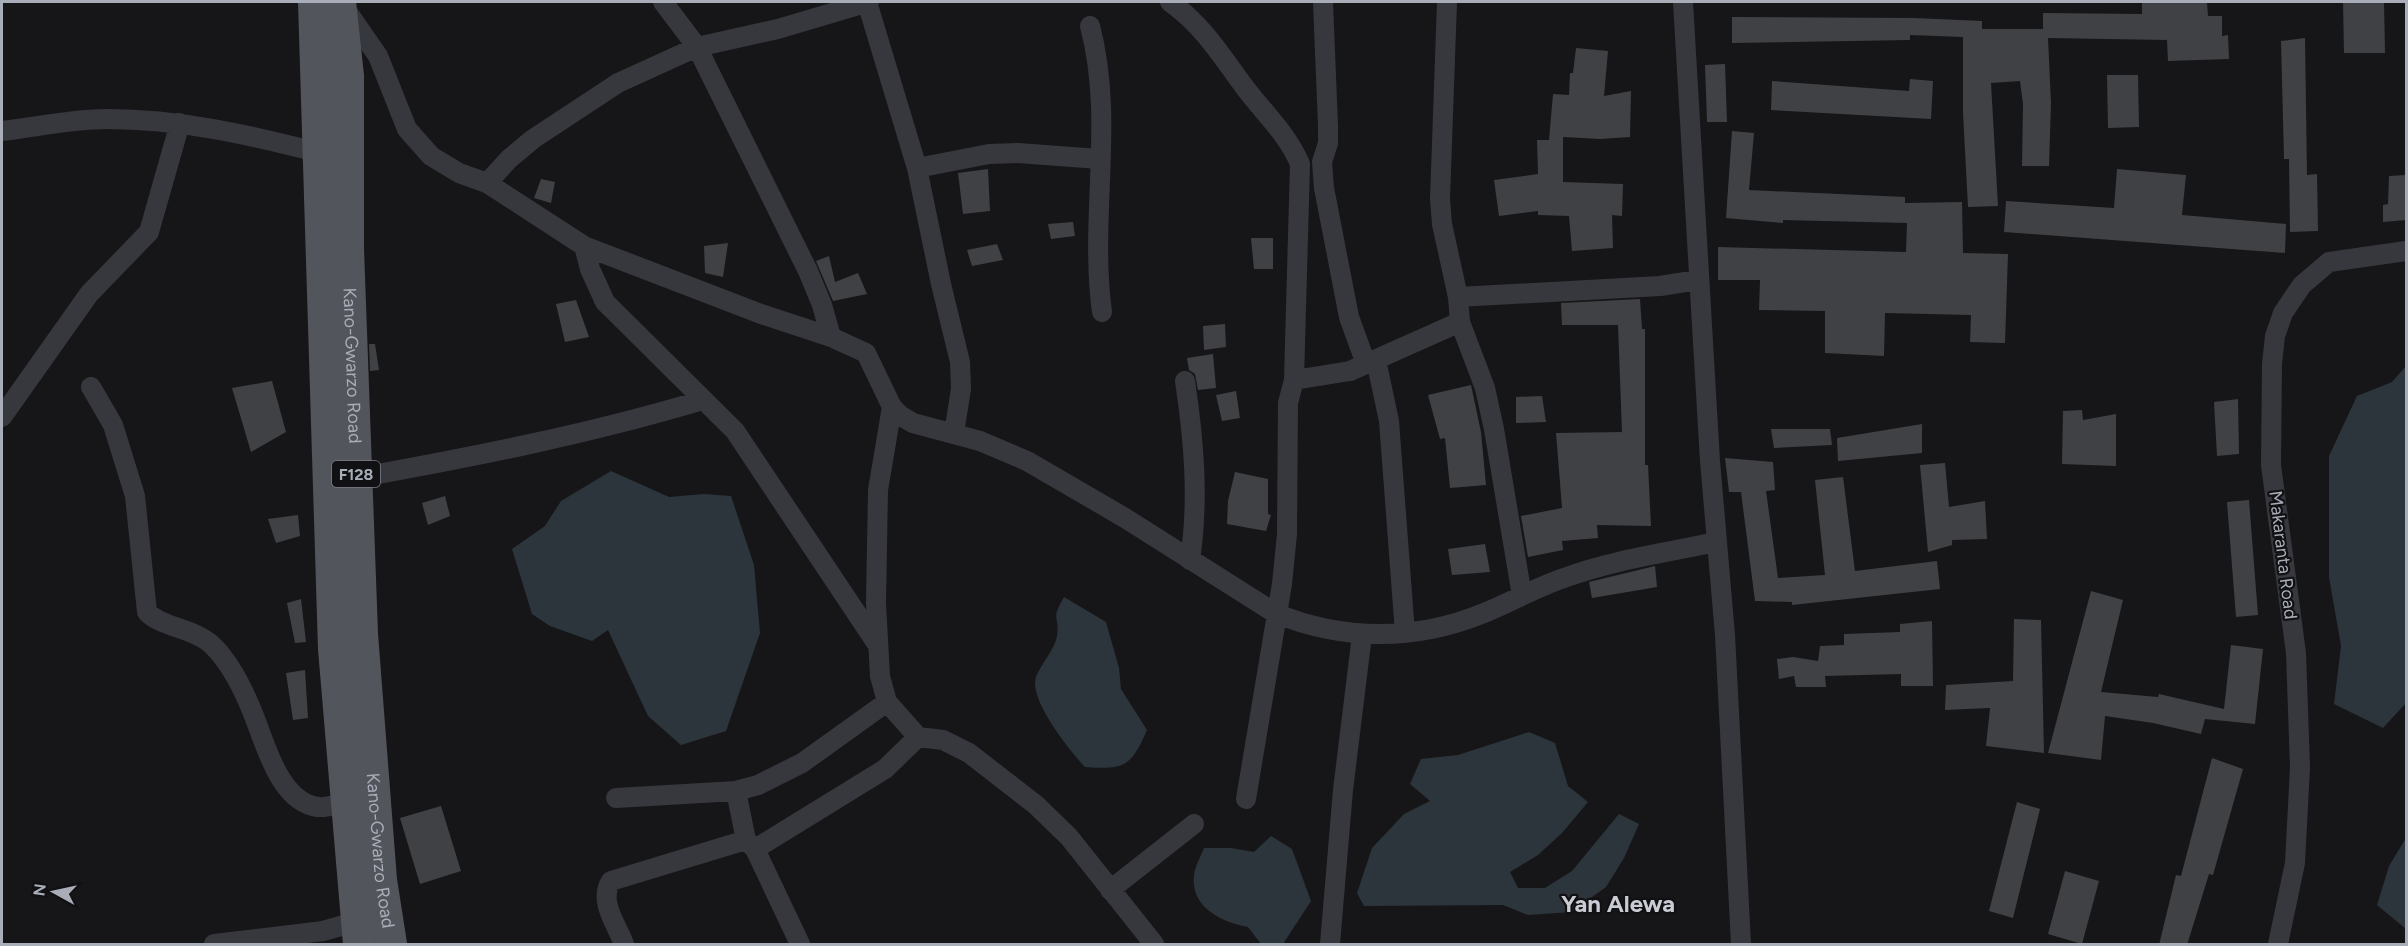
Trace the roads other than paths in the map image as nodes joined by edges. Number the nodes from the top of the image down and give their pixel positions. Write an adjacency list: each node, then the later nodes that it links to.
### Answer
1 (314, 2): 11 (main road, Kano-Gwarzo Road / F128)
2 (340, 2): 11 (main road, Kano-Gwarzo Road / F128); 19 (street)
3 (663, 2): 10 (street)
4 (868, 2): 10 (street); 18 (street)
5 (1170, 2): 17 (street)
6 (1323, 2): 16 (street)
7 (1447, 2): 23 (street)
8 (1683, 2): 22 (street)
9 (1090, 26): 15 (street)
10 (697, 47): 19 (street); 26 (street)
11 (331, 50): 14 (main road, Kano-Gwarzo Road / F128); 35 (main road, Kano-Gwarzo Road / F128)
12 (180, 123): 13 (street); 14 (street); 33 (street)
13 (2, 131)
14 (320, 153): 48 (main road, Kano-Gwarzo Road / F128)
15 (1100, 159): 18 (street); 24 (street)
16 (1322, 162): 17 (street); 27 (street)
17 (1300, 164): 28 (street)
18 (916, 168): 34 (street)
19 (487, 183): 20 (street)
20 (584, 246): 26 (street); 31 (street)
21 (2406, 251): 60 (street, Makaranta Road)
22 (1698, 280): 23 (street); 36 (street)
23 (1458, 297): 25 (street)
24 (1102, 312)
25 (1460, 322): 27 (street); 38 (street)
26 (831, 337): 32 (street)
27 (1371, 362): 28 (street); 40 (street)
28 (1294, 380): 39 (street)
29 (1185, 381): 37 (street)
30 (91, 387): 48 (street)
31 (703, 400): 35 (street); 42 (street)
32 (892, 407): 34 (street); 42 (street)
33 (2, 417)
34 (954, 433): 37 (street)
35 (356, 478): 54 (main road, Kano-Gwarzo Road / F128)
36 (1716, 542): 38 (street); 59 (street)
37 (1190, 560): 39 (street)
38 (1522, 596): 40 (street)
39 (1275, 613): 41 (street); 47 (street)
40 (1405, 633): 41 (street)
41 (1362, 635): 58 (street)
42 (878, 645): 43 (street)
43 (887, 702): 44 (street); 45 (street)
44 (918, 737): 50 (street); 51 (street)
45 (736, 791): 46 (street); 50 (street)
46 (616, 798)
47 (1246, 799)
48 (345, 802): 52 (main road, Kano-Gwarzo Road / F128)
49 (1194, 824): 51 (street)
50 (751, 845): 55 (street); 56 (street)
51 (1110, 890): 57 (street)
52 (357, 933): 53 (street)
53 (214, 945)
54 (390, 945)
55 (624, 945)
56 (800, 945)
57 (1155, 945)
58 (1330, 945)
59 (1741, 945)
60 (2278, 945)

